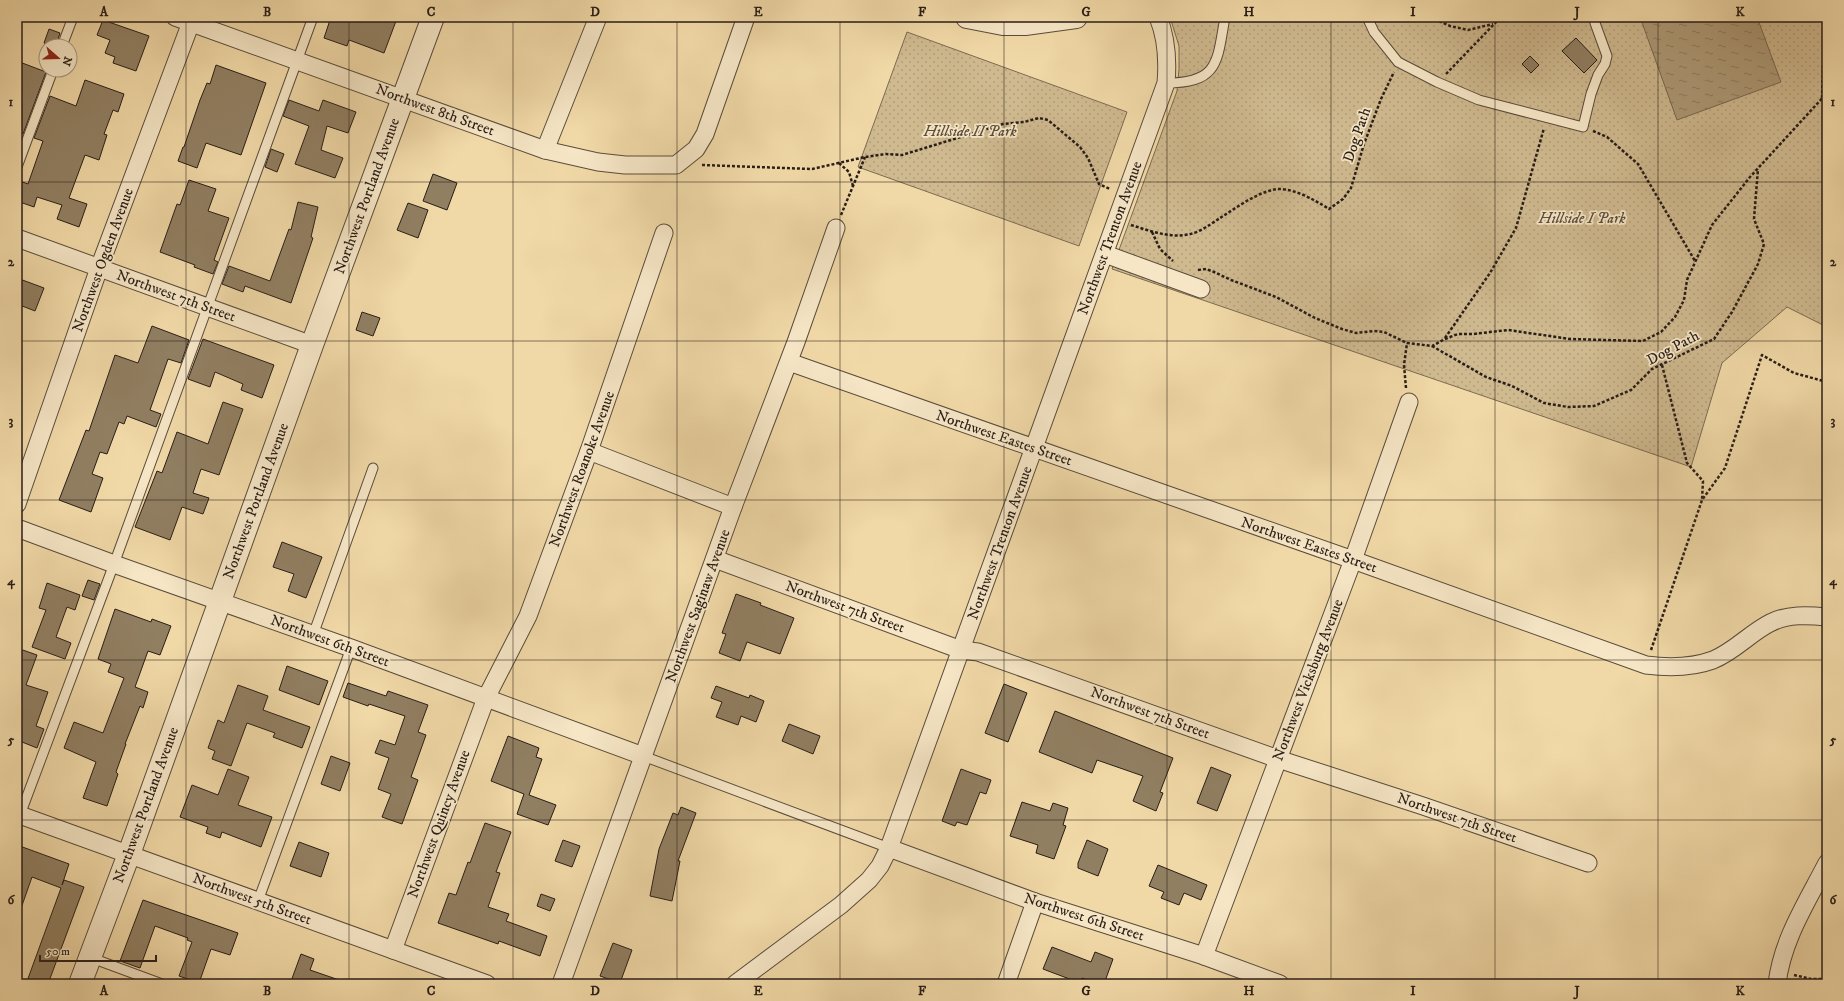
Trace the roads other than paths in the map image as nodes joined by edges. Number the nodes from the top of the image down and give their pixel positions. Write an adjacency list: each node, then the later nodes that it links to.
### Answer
1 (73, 17): 14 (lane)
2 (175, 17): 13 (street, Northwest 8th Street)
3 (314, 17): 15 (lane)
4 (433, 17): 18 (street, Northwest Portland Avenue)
5 (598, 17): 19 (street)
6 (746, 17): 19 (street, Northwest 8th Street)
7 (968, 17): 8 (street)
8 (1076, 17)
9 (1158, 17): 17 (street, Northwest Trenton Avenue)
10 (1225, 17): 17 (lane)
11 (1367, 17): 12 (lane)
12 (1595, 17)
13 (192, 20): 15 (street, Northwest 8th Street); 25 (street, Northwest Ogden Avenue)
14 (65, 38)
15 (297, 61): 18 (street, Northwest 8th Street); 27 (lane)
16 (50, 78): 20 (lane)
17 (1166, 83): 24 (street, Northwest Trenton Avenue)
18 (403, 99): 19 (street, Northwest 8th Street); 28 (street, Northwest Portland Avenue)
19 (545, 150)
20 (17, 167)
21 (836, 228): 29 (street, Northwest Saginaw Avenue)
22 (664, 233): 32 (street, Northwest Roanoke Avenue)
23 (17, 238): 25 (street, Northwest 7th Street)
24 (1105, 254): 26 (street); 31 (street, Northwest Trenton Avenue)
25 (99, 268): 27 (street, Northwest 7th Street); 34 (street, Northwest Ogden Avenue)
26 (1201, 289)
27 (208, 307): 28 (street, Northwest 7th Street); 39 (lane)
28 (312, 345): 40 (street, Northwest Portland Avenue)
29 (789, 362): 31 (street, Northwest Eastes Street); 35 (street, Northwest Saginaw Avenue)
30 (1409, 402): 38 (street, Northwest Vicksburg Avenue)
31 (1034, 449): 38 (street, Northwest Eastes Street); 44 (street, Northwest Trenton Avenue)
32 (589, 452): 35 (street); 45 (street, Northwest Roanoke Avenue)
33 (373, 468): 42 (lane)
34 (17, 504)
35 (733, 507): 37 (street, Northwest Saginaw Avenue)
36 (17, 528): 39 (street, Northwest 6th Street)
37 (715, 559): 44 (street, Northwest 7th Street); 46 (street, Northwest Saginaw Avenue)
38 (1353, 560): 41 (street, Northwest Eastes Street); 47 (street, Northwest Vicksburg Avenue)
39 (114, 564): 40 (street, Northwest 6th Street); 48 (lane)
40 (220, 602): 42 (street, Northwest 6th Street); 50 (street, Northwest Portland Avenue)
41 (1827, 617)
42 (313, 635): 43 (street, Northwest 6th Street)
43 (351, 648): 45 (street, Northwest 6th Street); 53 (lane)
44 (961, 650): 47 (street, Northwest 7th Street); 49 (street, Northwest Trenton Avenue)
45 (486, 698): 46 (street, Northwest 6th Street); 55 (street, Northwest Quincy Avenue)
46 (643, 756): 49 (lane); 63 (street, Northwest Saginaw Avenue)
47 (1278, 758): 51 (street, Northwest 7th Street); 56 (street, Northwest Vicksburg Avenue)
48 (18, 815): 50 (street, Northwest 5th Street)
49 (889, 848): 54 (street, Northwest 6th Street); 64 (street, Northwest Trenton Avenue)
50 (129, 854): 53 (street, Northwest 5th Street); 57 (street, Northwest Portland Avenue)
51 (1588, 863)
52 (1827, 863): 58 (street)
53 (258, 901): 55 (street, Northwest 5th Street)
54 (1035, 902): 56 (street, Northwest 6th Street); 65 (street)
55 (393, 950): 59 (street, Northwest 5th Street)
56 (1204, 956): 66 (street, Northwest 6th Street)
57 (89, 958): 60 (street, Northwest Portland Avenue); 61 (lane)
58 (1777, 978)
59 (461, 980): 62 (street, Northwest 5th Street)
60 (80, 984)
61 (162, 984)
62 (487, 984)
63 (561, 984)
64 (735, 984)
65 (1006, 984)
66 (1280, 984)

